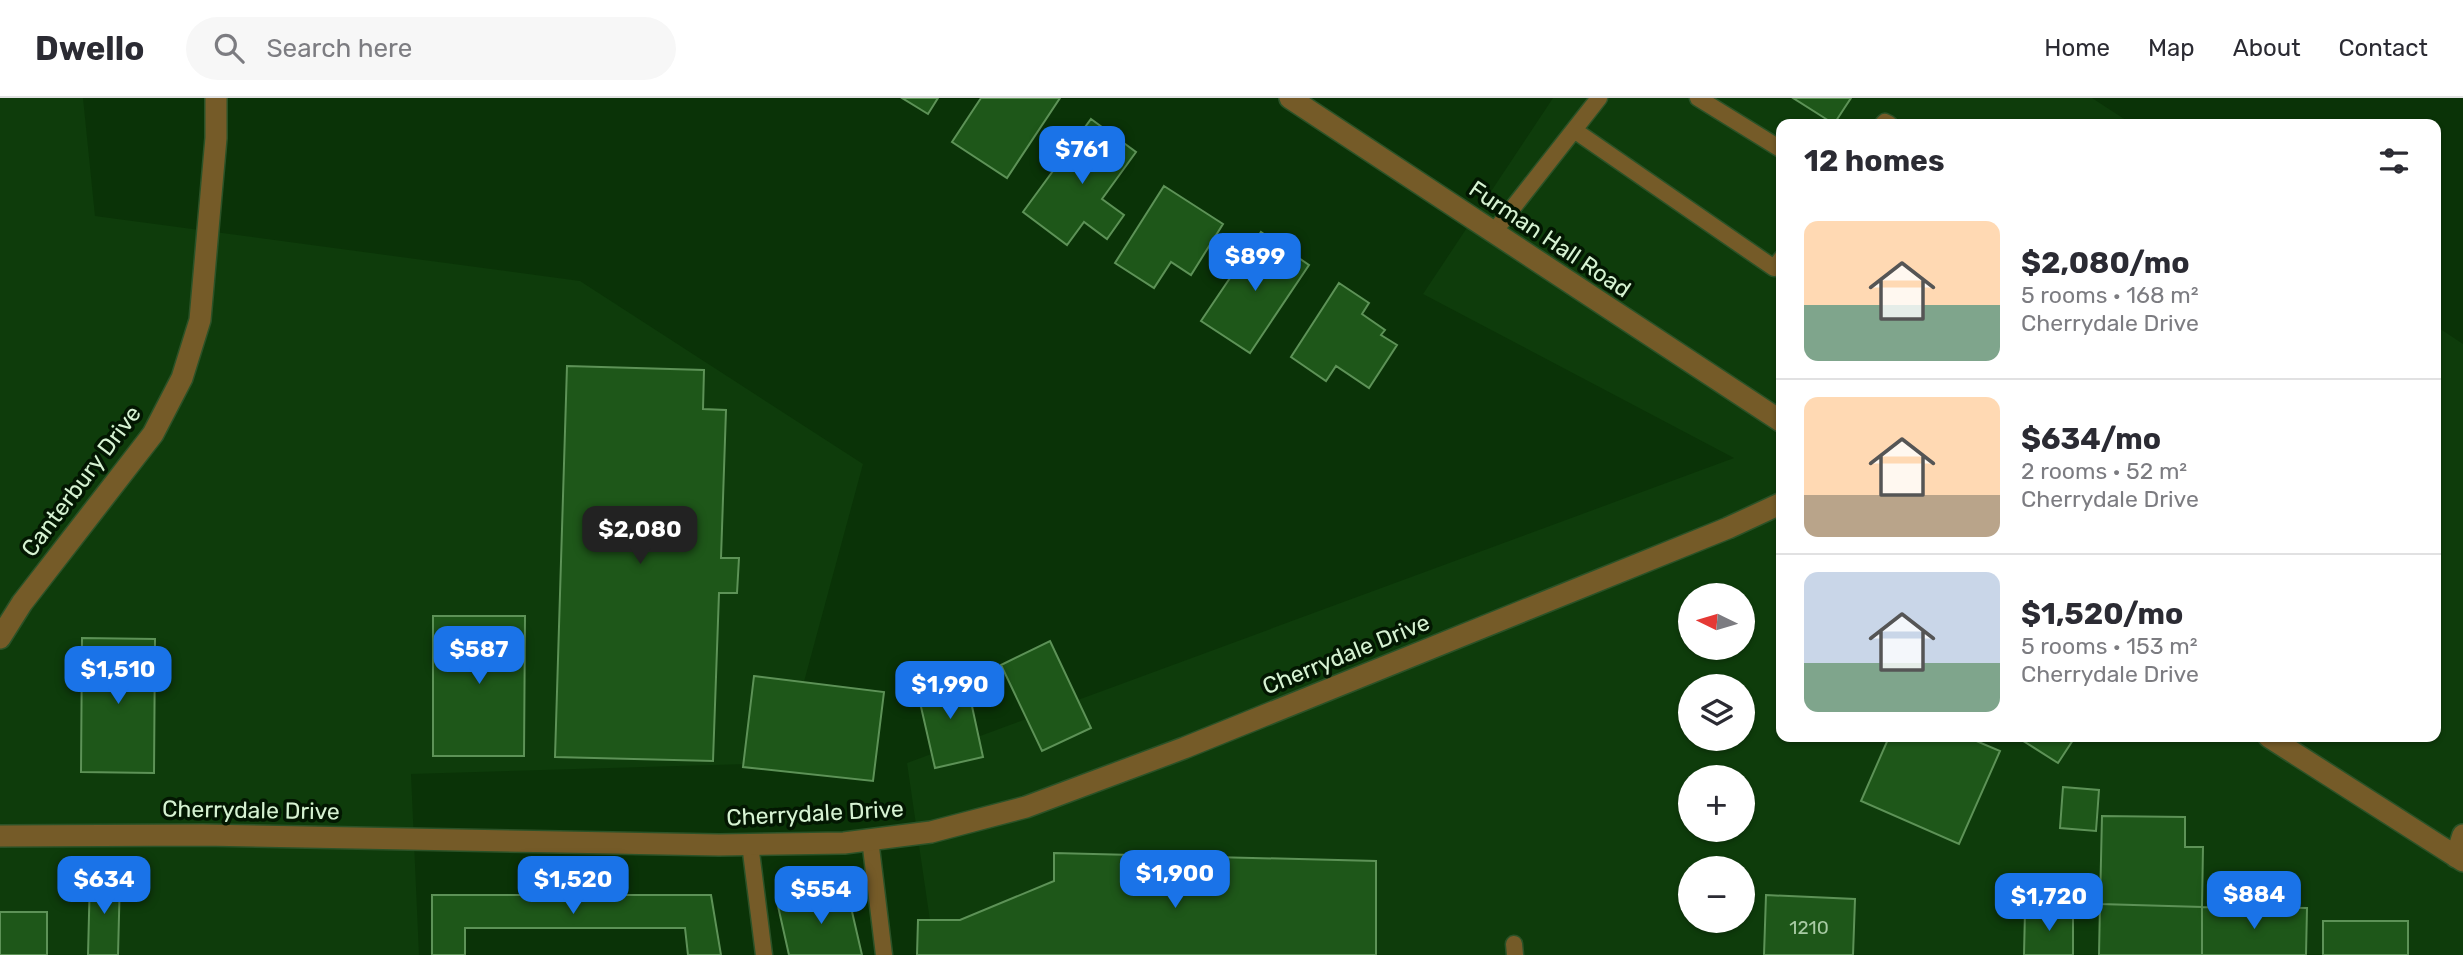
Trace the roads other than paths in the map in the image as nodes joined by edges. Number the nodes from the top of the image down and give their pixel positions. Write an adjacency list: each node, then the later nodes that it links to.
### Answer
1 (216, 98): 11 (street, Canterbury Drive)
2 (1290, 98): 7 (street, Furman Hall Road)
3 (1599, 98): 5 (lane)
4 (1698, 98): 6 (lane)
5 (1574, 130): 7 (lane); 8 (lane)
6 (1776, 146)
7 (1493, 233): 9 (street, Furman Hall Road)
8 (1776, 266)
9 (1776, 418)
10 (1776, 505): 15 (street, Cherrydale Drive)
11 (0, 638)
12 (2277, 742): 17 (street)
13 (2463, 835): 17 (street)
14 (0, 836): 16 (street, Cherrydale Drive)
15 (870, 839): 16 (street, Cherrydale Drive); 19 (lane)
16 (750, 844): 18 (lane)
17 (2460, 859)
18 (764, 955)
19 (884, 955)

